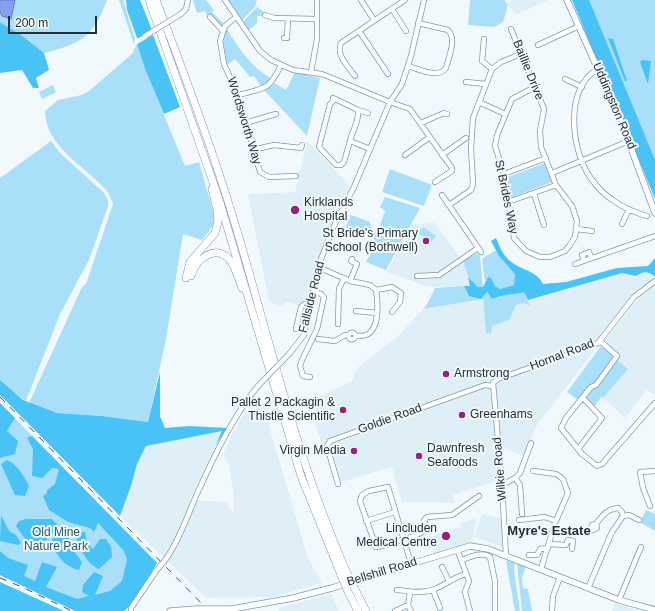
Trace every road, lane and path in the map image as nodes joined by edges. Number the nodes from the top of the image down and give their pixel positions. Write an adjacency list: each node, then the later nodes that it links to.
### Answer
1 (149, 0): 52 (highway)
2 (156, 0): 51 (highway)
3 (160, 0): 51 (highway)
4 (188, 0): 24 (street, bridge)
5 (225, 0): 13 (street)
6 (317, 0): 16 (street)
7 (361, 0): 17 (street)
8 (405, 0): 11 (street)
9 (424, 0): 18 (street, Fallside Road)
10 (567, 0): 19 (main road, Uddingston Road)
11 (392, 9): 17 (street); 23 (street)
12 (265, 15): 15 (street)
13 (236, 16): 21 (street); 29 (street)
14 (213, 19): 21 (street)
15 (288, 19): 16 (street); 25 (street)
16 (317, 19): 33 (street)
17 (374, 20): 22 (street)
18 (418, 23): 30 (street, Fallside Road); 30 (street)
19 (579, 26): 27 (street); 32 (main road, Uddingston Road)
20 (511, 29): 28 (street, Baillie Drive)
21 (222, 30): 41 (street, Wordsworth Way)
22 (359, 31): 34 (street); 35 (street)
23 (406, 31)
24 (145, 36)
25 (284, 38)
26 (484, 39): 31 (street)
27 (538, 44)
28 (521, 54): 31 (street); 39 (street, Baillie Drive)
29 (281, 65): 33 (street); 41 (street)
30 (408, 66): 42 (street, Fallside Road)
31 (492, 69): 38 (street)
32 (598, 69): 40 (street); 56 (main road, Uddingston Road)
33 (311, 72): 42 (street)
34 (388, 74)
35 (354, 76)
36 (565, 79): 40 (street)
37 (466, 82): 38 (street)
38 (486, 84): 43 (street)
39 (535, 87): 48 (street, St Brides Way); 62 (street, Baillie Drive)
40 (582, 87): 63 (street)
41 (238, 95): 49 (street, Wordsworth Way)
42 (390, 102): 50 (street); 58 (street, Fallside Road)
43 (479, 102): 48 (street); 72 (street)
44 (356, 109): 45 (street); 55 (street); 55 (street)
45 (368, 113)
46 (276, 114): 49 (street)
47 (447, 114): 50 (street)
48 (505, 114): 65 (street, St Brides Way)
49 (245, 123): 59 (street, Wordsworth Way)
50 (421, 123): 53 (street)
51 (202, 126): 135 (highway)
52 (198, 136): 100 (highway); 100 (highway)
53 (430, 137): 60 (street); 61 (street)
54 (466, 138): 61 (street)
55 (350, 141): 58 (street)
56 (629, 141): 63 (street); 74 (main road, Uddingston Road)
57 (302, 146): 59 (street)
58 (370, 149): 84 (street, Fallside Road)
59 (252, 150): 66 (street, Wordsworth Way)
60 (405, 155)
61 (442, 155): 67 (street)
62 (546, 158): 64 (street); 65 (street)
63 (581, 159): 64 (street); 73 (street)
64 (552, 173): 68 (street)
65 (504, 174): 71 (street, St Brides Way)
66 (296, 176)
67 (438, 181)
68 (556, 185): 69 (street); 78 (street)
69 (534, 194): 71 (street); 77 (street)
70 (442, 195): 72 (street)
71 (508, 202): 78 (street, St Brides Way)
72 (449, 205): 86 (street)
73 (629, 209): 75 (street); 76 (street)
74 (655, 213)
75 (647, 216)
76 (622, 224)
77 (544, 225)
78 (577, 229): 79 (street)
79 (592, 231)
80 (655, 236): 83 (street)
81 (352, 259): 82 (street)
82 (357, 264): 85 (street); 88 (street)
83 (575, 264)
84 (318, 267): 87 (street); 91 (street, Fallside Road)
85 (363, 267)
86 (417, 276)
87 (344, 278): 88 (street); 96 (street)
88 (350, 281): 90 (street)
89 (655, 281): 99 (street, Hornal Road)
90 (376, 290): 94 (street); 95 (street)
91 (313, 291): 92 (street, Fallside Road); 101 (street)
92 (310, 305): 97 (street); 148 (street, Fallside Road, bridge)
93 (359, 311): 95 (street)
94 (392, 312)
95 (376, 313): 98 (street)
96 (337, 321)
97 (296, 329)
98 (318, 339)
99 (600, 341): 102 (street, Hornal Road); 103 (street)
100 (263, 345): 135 (highway)
101 (310, 377)
102 (493, 385): 106 (street, Wilkie Road); 112 (street, Goldie Road)
103 (583, 398): 108 (street); 108 (street)
104 (655, 402): 108 (street)
105 (501, 406): 106 (street)
106 (494, 407): 113 (street, Wilkie Road)
107 (531, 443): 111 (street)
108 (579, 448)
109 (533, 471): 122 (street)
110 (655, 471): 115 (street)
111 (515, 478): 113 (street); 117 (street)
112 (338, 484)
113 (502, 485): 130 (street, Wilkie Road)
114 (479, 496): 124 (street)
115 (650, 506)
116 (395, 512): 121 (street); 121 (street); 124 (street)
117 (522, 514)
118 (623, 516): 120 (street); 123 (street); 139 (street)
119 (519, 520): 122 (street)
120 (639, 520)
121 (366, 521): 124 (street)
122 (556, 521): 125 (street)
123 (596, 524)
124 (404, 538): 132 (street)
125 (549, 546): 127 (street); 129 (street); 134 (street)
126 (642, 547): 144 (street)
127 (572, 548)
128 (457, 549): 130 (main road, Bellshill Road); 131 (street); 132 (main road, Bellshill Road)
129 (529, 555)
130 (506, 556): 134 (main road, Bellshill Road)
131 (462, 560): 136 (street); 155 (street)
132 (411, 563): 149 (main road, Bellshill Road, bridge)
133 (442, 569): 138 (street)
134 (541, 569): 137 (main road, Bellshill Road)
135 (344, 574): 142 (highway, bridge)
136 (466, 574): 138 (street); 154 (street)
137 (560, 577): 139 (main road, Bellshill Road); 156 (street)
138 (449, 581): 141 (street)
139 (588, 588): 144 (main road, Bellshill Road)
140 (397, 590): 143 (street)
141 (433, 590): 143 (street); 146 (street)
142 (351, 591): 150 (highway); 151 (highway)
143 (410, 592): 145 (street)
144 (619, 600): 147 (main road, Bellshill Road)
145 (408, 604): 152 (street); 153 (street)
146 (440, 608)
147 (655, 610)
148 (130, 611)
149 (170, 611)
150 (358, 611)
151 (366, 611)
152 (395, 611)
153 (411, 611)
154 (470, 611)
155 (496, 611)
156 (552, 611)

